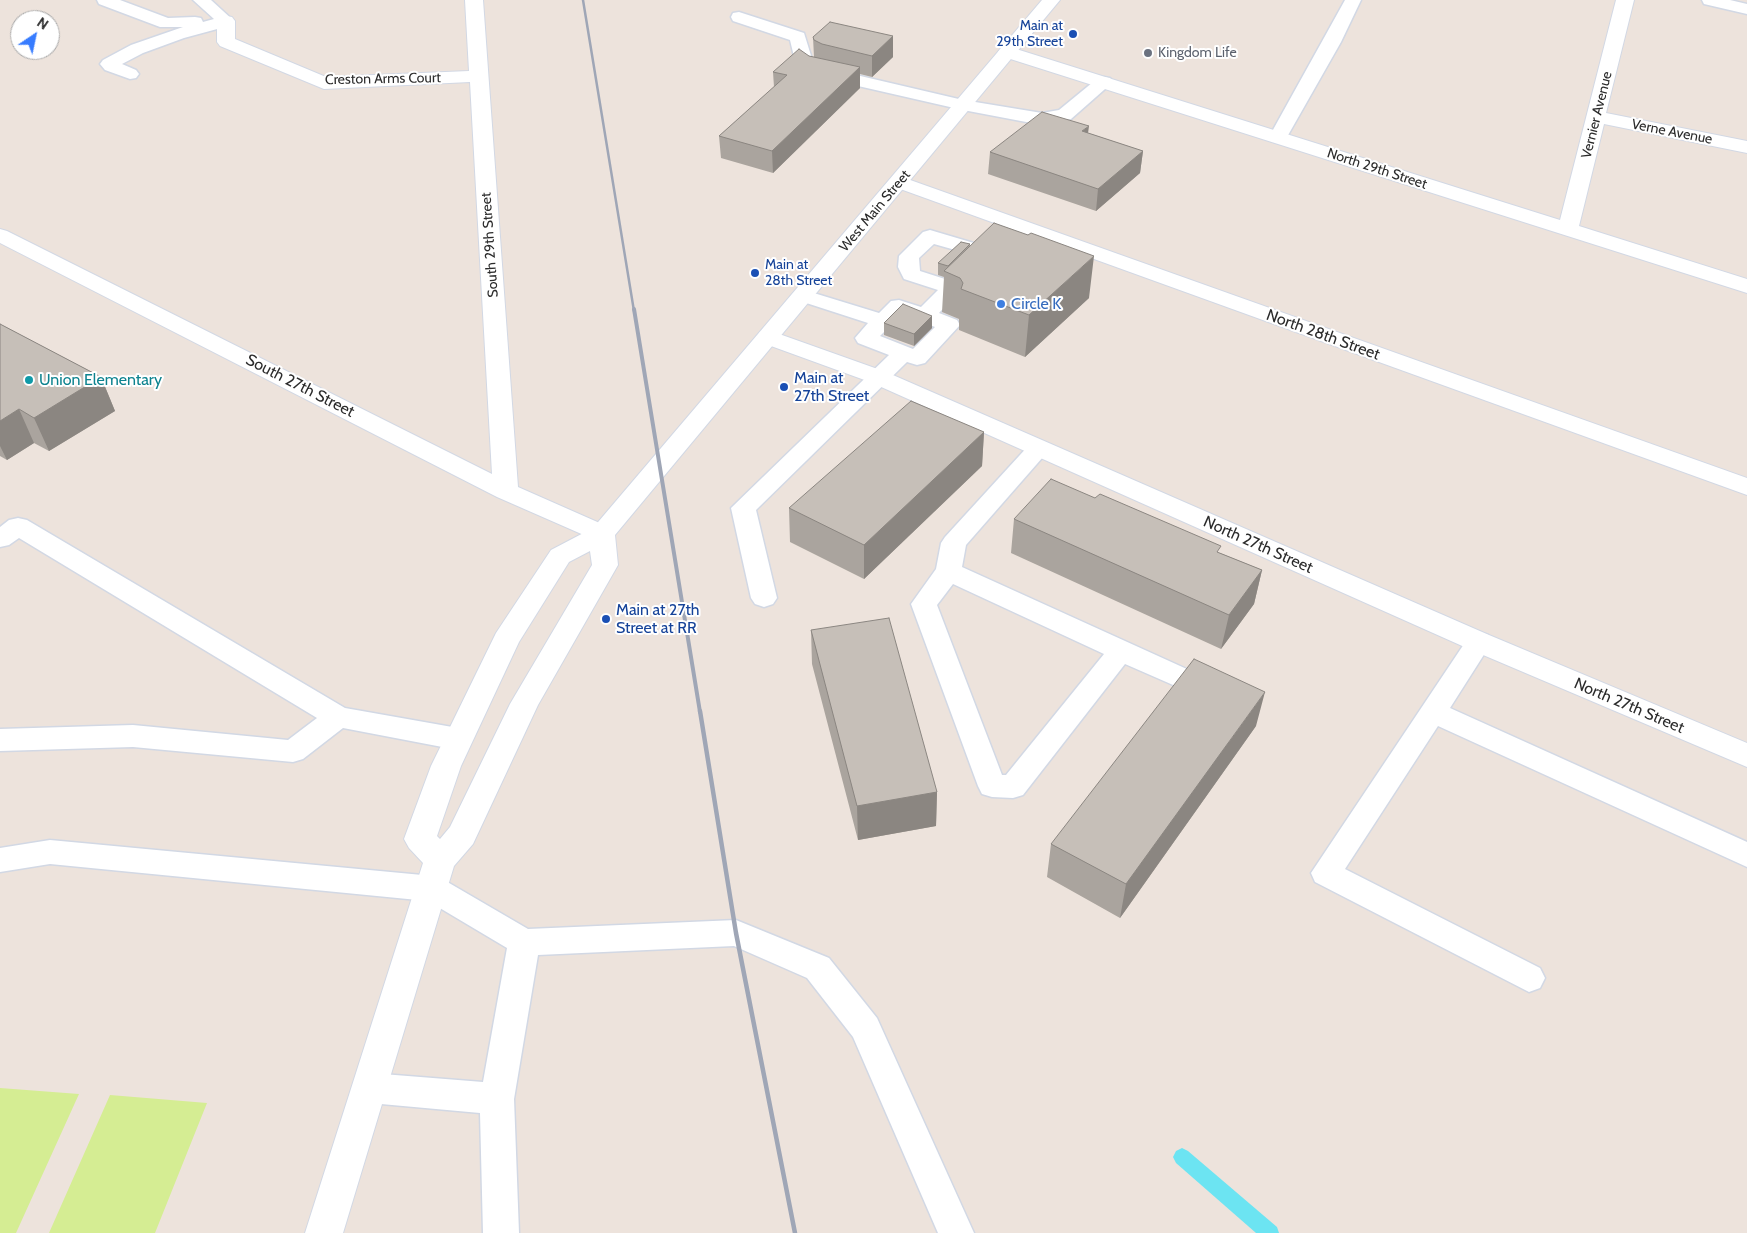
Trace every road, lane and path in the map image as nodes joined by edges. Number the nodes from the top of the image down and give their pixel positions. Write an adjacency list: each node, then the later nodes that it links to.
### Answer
1 (105, 0): 10 (lane)
2 (201, 0): 10 (lane)
3 (474, 0): 13 (street, South 29th Street)
4 (1051, 0): 11 (street, West Main Street)
5 (1353, 0): 17 (lane)
6 (1625, 0): 16 (street, Vernier Avenue)
7 (1710, 0): 8 (lane)
8 (1747, 9)
9 (739, 17): 15 (lane)
10 (226, 21): 12 (lane); 13 (street, Creston Arms Court)
11 (1007, 52): 14 (street, North 29th Street); 15 (street, West Main Street)
12 (130, 74)
13 (479, 76): 34 (street, South 29th Street)
14 (1104, 82): 15 (lane); 17 (street, North 29th Street)
15 (963, 106): 19 (street, West Main Street)
16 (1596, 117): 18 (street, Verne Avenue); 21 (street, Vernier Avenue)
17 (1278, 137): 21 (street, North 29th Street)
18 (1747, 147)
19 (899, 182): 20 (street, North 28th Street); 26 (street, West Main Street)
20 (1017, 224): 23 (lane); 33 (street, North 28th Street)
21 (1568, 229): 24 (street, North 29th Street)
22 (0, 235): 34 (street, South 27th Street)
23 (987, 254): 25 (lane); 25 (lane)
24 (1747, 286)
25 (952, 288): 27 (lane)
26 (804, 296): 28 (lane); 29 (street, West Main Street)
27 (925, 316): 28 (lane); 30 (lane)
28 (882, 322): 30 (lane)
29 (768, 337): 31 (street, North 27th Street); 35 (street, West Main Street)
30 (904, 353): 31 (lane)
31 (878, 377): 32 (street, North 27th Street); 38 (lane)
32 (1038, 449): 37 (lane); 39 (street, North 27th Street)
33 (1747, 487)
34 (506, 490): 35 (street, South 27th Street)
35 (602, 534): 45 (street); 49 (street)
36 (0, 539): 43 (lane)
37 (948, 571): 40 (lane); 40 (lane)
38 (764, 598)
39 (1479, 642): 42 (lane); 46 (street, North 27th Street)
40 (1121, 651): 41 (lane)
41 (1233, 701)
42 (1432, 712): 47 (lane); 51 (lane)
43 (338, 717): 44 (lane); 45 (lane)
44 (0, 740)
45 (458, 740): 49 (street)
46 (1747, 756)
47 (1747, 855)
48 (0, 860): 49 (lane)
49 (436, 875): 50 (lane); 52 (street)
50 (524, 942): 53 (lane); 56 (lane)
51 (1529, 978)
52 (370, 1088): 53 (lane); 54 (street)
53 (497, 1099): 55 (lane)
54 (324, 1233)
55 (501, 1233)
56 (956, 1233)

